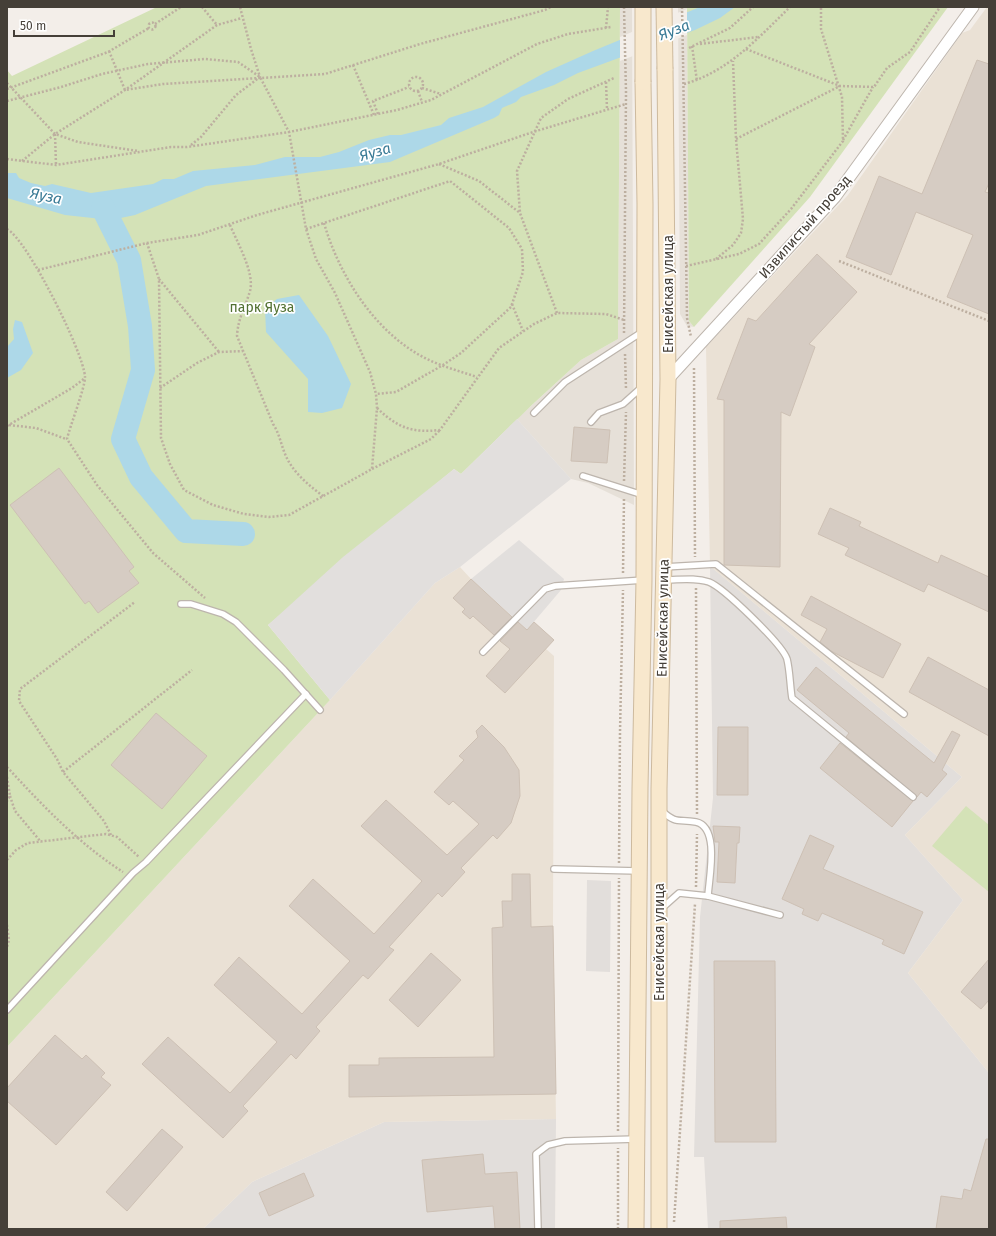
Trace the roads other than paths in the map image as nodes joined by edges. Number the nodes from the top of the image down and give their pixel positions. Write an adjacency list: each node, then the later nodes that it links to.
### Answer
1 (643, 7): 4 (main road, Енисейская улица, bridge)
2 (664, 7): 5 (main road, Енисейская улица, bridge)
3 (973, 7): 5 (street, Извилистый проезд)
4 (645, 330): 6 (main road, Енисейская улица); 7 (lane)
5 (668, 379): 11 (main road, Енисейская улица)
6 (645, 384): 8 (lane); 10 (main road, Енисейская улица)
7 (534, 413)
8 (591, 422)
9 (583, 476): 10 (lane)
10 (645, 496): 12 (main road, Енисейская улица)
11 (664, 574): 17 (lane); 18 (lane); 19 (main road, Енисейская улица)
12 (644, 580): 14 (lane); 21 (main road, Енисейская улица)
13 (181, 604): 15 (lane)
14 (483, 652)
15 (306, 694): 16 (lane); 25 (lane)
16 (320, 710)
17 (904, 714)
18 (913, 797)
19 (659, 808): 22 (lane); 23 (main road, Енисейская улица)
20 (554, 869): 21 (lane)
21 (639, 871): 26 (main road, Енисейская улица)
22 (708, 896): 23 (lane); 24 (lane)
23 (659, 910): 29 (main road, Енисейская улица)
24 (780, 915)
25 (7, 1010)
26 (637, 1139): 27 (lane); 28 (main road, Енисейская улица)
27 (538, 1229)
28 (636, 1229)
29 (659, 1229)

